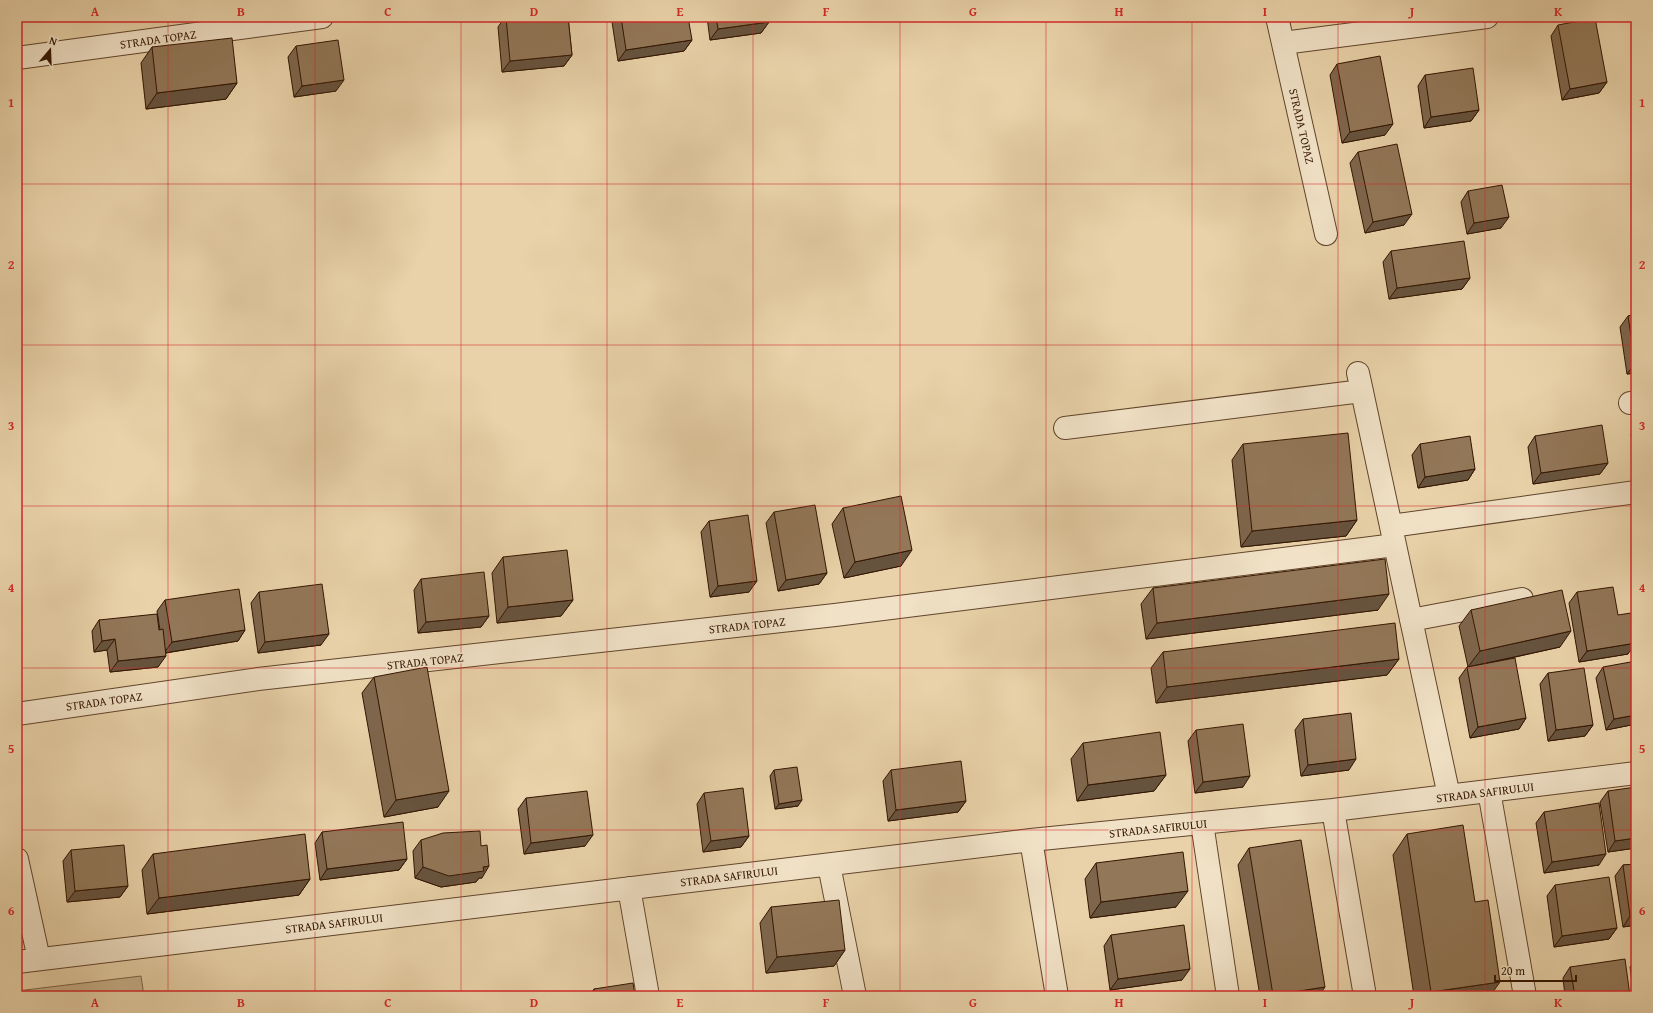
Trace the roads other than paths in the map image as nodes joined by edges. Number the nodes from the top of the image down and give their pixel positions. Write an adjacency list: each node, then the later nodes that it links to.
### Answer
1 (322, 17): 5 (street, STRADA TOPAZ)
2 (1277, 17): 4 (street, STRADA TOPAZ)
3 (1487, 17): 4 (street)
4 (1283, 44): 6 (street, STRADA TOPAZ)
5 (17, 58)
6 (1326, 234)
7 (1065, 428): 9 (street)
8 (1636, 492): 9 (street, STRADA TOPAZ)
9 (1393, 535): 11 (street); 12 (street, STRADA TOPAZ)
10 (1535, 597): 11 (street)
11 (1411, 620): 15 (street)
12 (17, 714)
13 (1636, 773): 14 (street, STRADA SAFIRULUI)
14 (1489, 791): 15 (street, STRADA SAFIRULUI); 29 (street)
15 (1449, 796): 16 (street, STRADA SAFIRULUI)
16 (1333, 810): 17 (street, STRADA SAFIRULUI); 28 (street)
17 (1202, 823): 18 (street, STRADA SAFIRULUI); 27 (street)
18 (1031, 840): 20 (street, STRADA SAFIRULUI); 26 (street)
19 (17, 859): 22 (street)
20 (829, 864): 21 (street, STRADA SAFIRULUI); 25 (street)
21 (629, 888): 22 (street, STRADA SAFIRULUI); 24 (street)
22 (39, 959): 23 (street, STRADA SAFIRULUI)
23 (17, 962)
24 (648, 996)
25 (856, 996)
26 (1057, 996)
27 (1228, 996)
28 (1365, 996)
29 (1525, 996)

